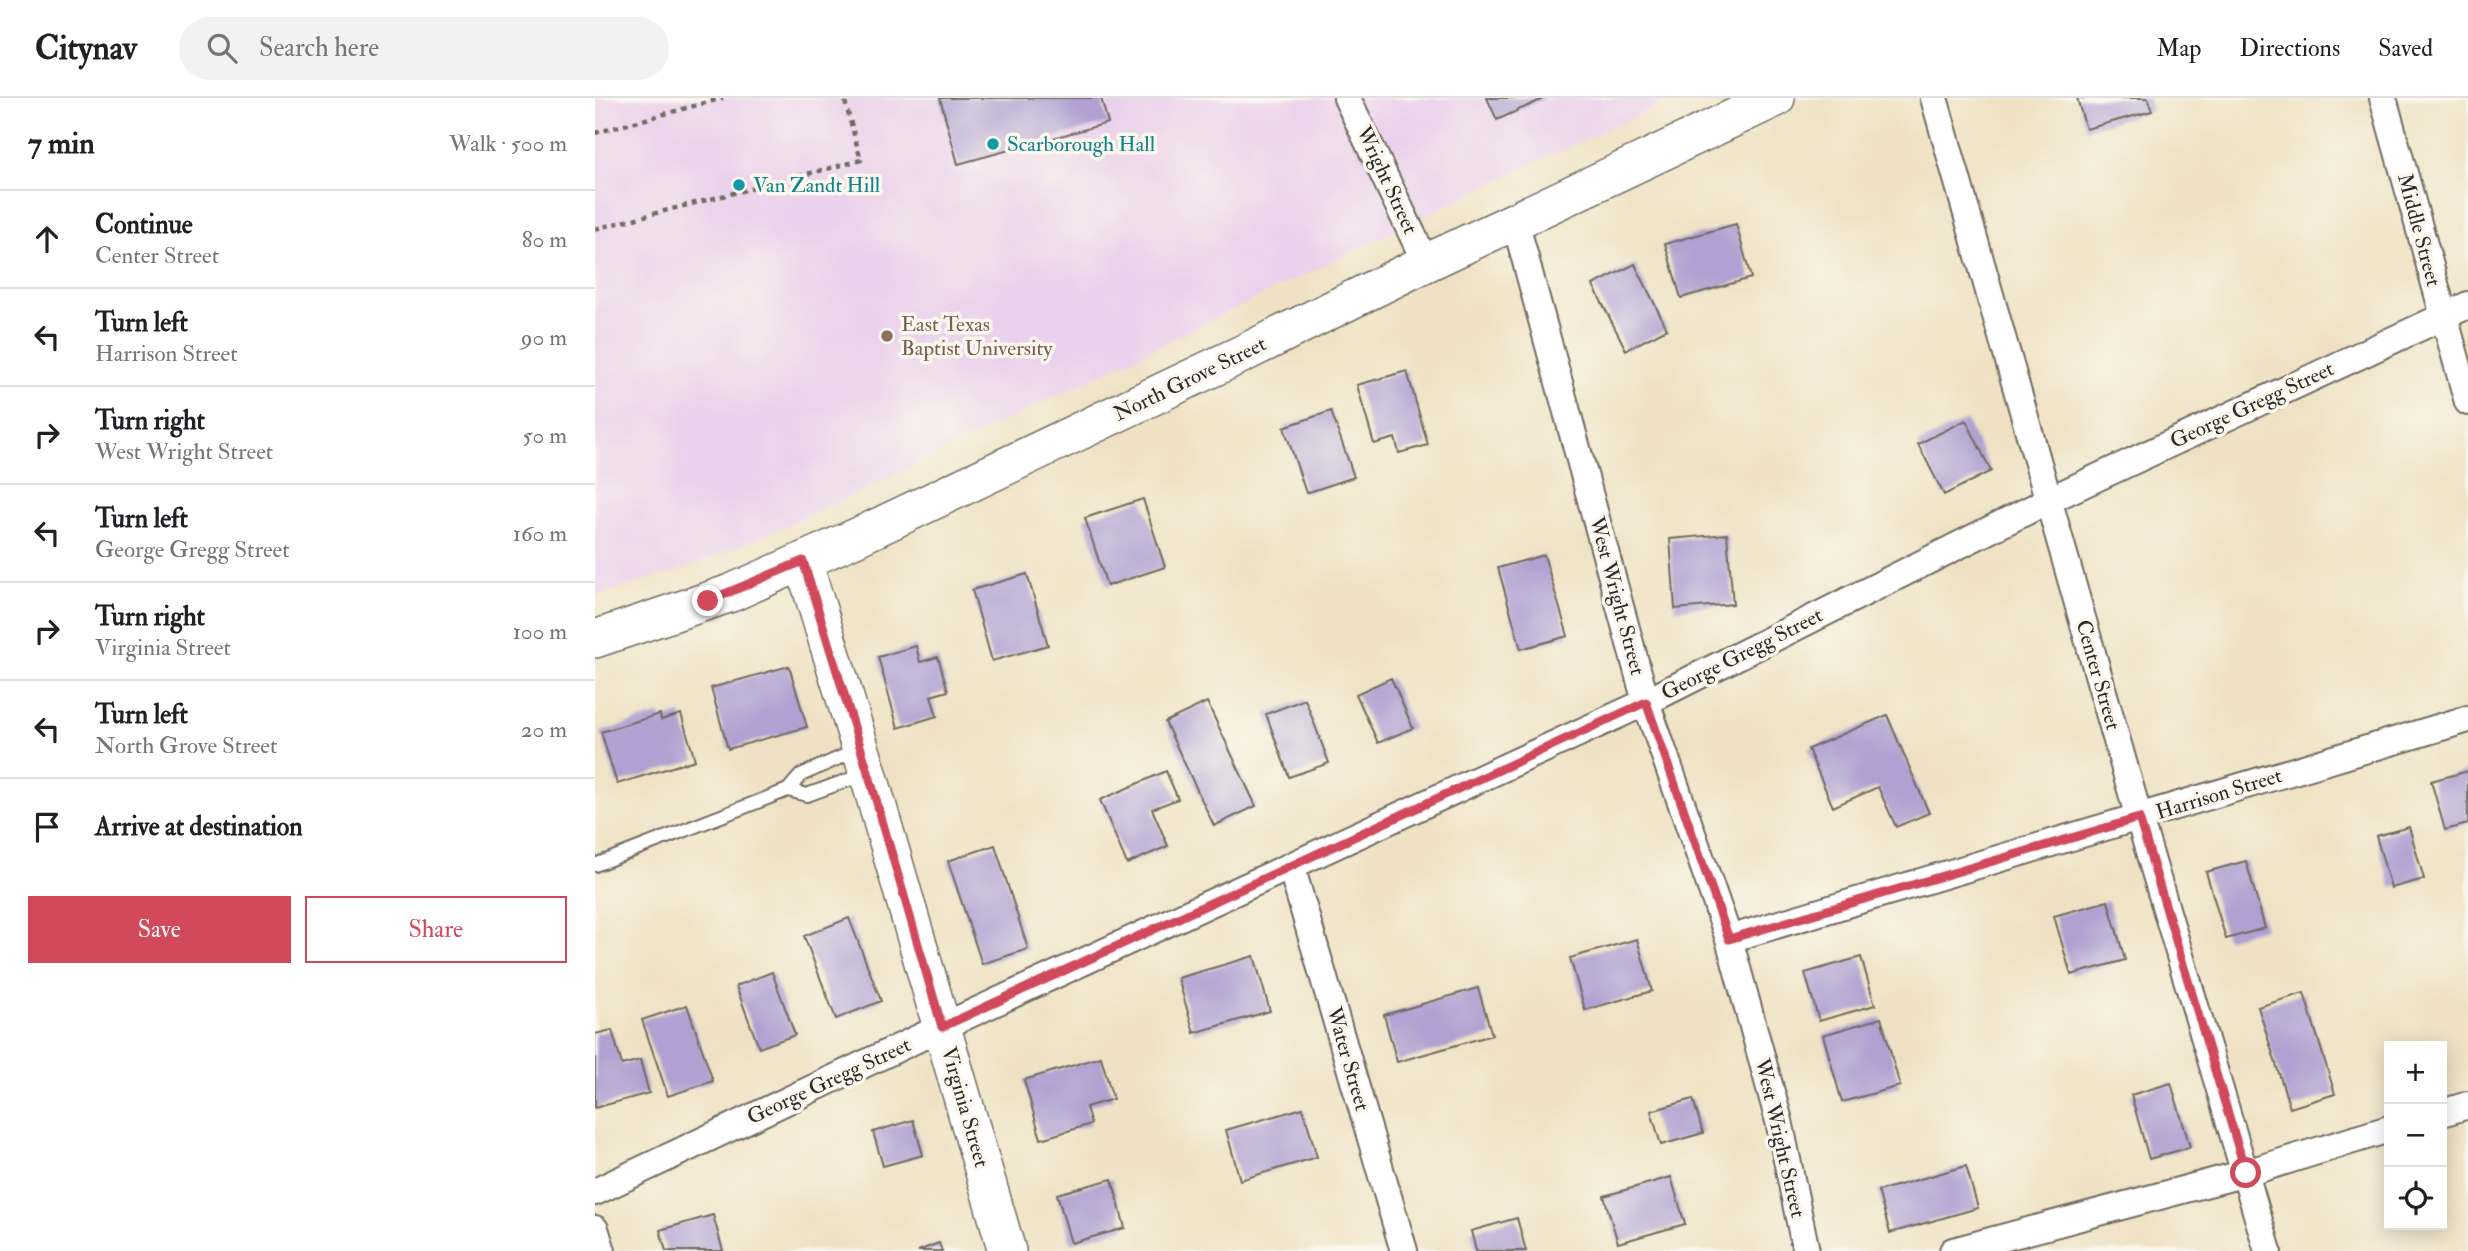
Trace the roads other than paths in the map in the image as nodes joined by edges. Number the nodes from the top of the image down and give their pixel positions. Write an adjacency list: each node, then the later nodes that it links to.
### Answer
1 (1347, 98): 6 (street, Wright Street)
2 (1776, 98): 5 (main road, North Grove Street)
3 (1934, 98): 10 (street, Center Street)
4 (2383, 98): 8 (street, Middle Street)
5 (1515, 221): 6 (main road, North Grove Street); 13 (street, West Wright Street)
6 (1426, 263): 11 (main road, North Grove Street)
7 (2468, 305): 8 (street, George Gregg Street)
8 (2442, 316): 9 (street, Middle Street); 10 (street, George Gregg Street)
9 (2468, 402)
10 (2049, 500): 13 (street, George Gregg Street); 17 (street, Center Street)
11 (803, 561): 12 (main road, North Grove Street); 15 (main road, Virginia Street)
12 (595, 639)
13 (1646, 702): 19 (street, George Gregg Street); 20 (street, West Wright Street)
14 (2468, 719): 17 (street, Harrison Street)
15 (865, 761): 16 (lane); 16 (lane); 21 (main road, Virginia Street)
16 (788, 790): 18 (lane)
17 (2139, 818): 20 (street, Harrison Street); 25 (street, Center Street)
18 (595, 865)
19 (1291, 866): 21 (street, George Gregg Street); 30 (street, Water Street)
20 (1729, 939): 31 (street, West Wright Street)
21 (942, 1027): 26 (street, George Gregg Street); 29 (main road, Virginia Street)
22 (2468, 1105): 23 (street)
23 (2447, 1111)
24 (2384, 1131): 25 (street)
25 (2246, 1173): 32 (street); 33 (street, Center Street)
26 (595, 1192)
27 (595, 1229): 28 (street)
28 (601, 1251)
29 (1007, 1251)
30 (1404, 1251)
31 (1806, 1251)
32 (1953, 1251)
33 (2268, 1251)

